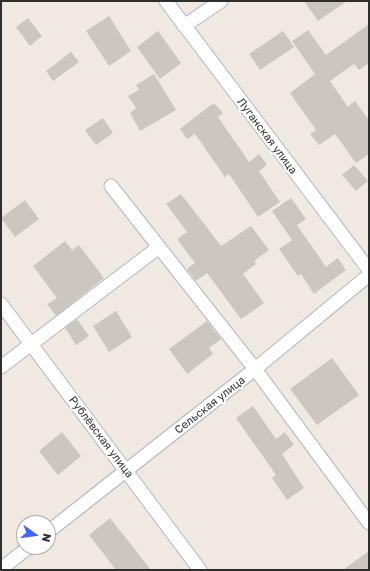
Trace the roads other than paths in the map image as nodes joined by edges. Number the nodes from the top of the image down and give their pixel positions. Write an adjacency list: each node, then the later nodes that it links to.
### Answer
1 (166, 1): 3 (street, Луганская улица)
2 (221, 1): 3 (street)
3 (184, 26): 6 (street, Луганская улица)
4 (111, 186): 5 (street)
5 (159, 247): 9 (street); 11 (street)
6 (369, 270)
7 (369, 275): 11 (street, Сельская улица)
8 (1, 304): 9 (street, Рублёвская улица)
9 (31, 343): 10 (street); 12 (street, Рублёвская улица)
10 (1, 367)
11 (255, 369): 12 (street, Сельская улица); 13 (street)
12 (126, 470): 14 (street, Сельская улица); 17 (street, Рублёвская улица)
13 (369, 523)
14 (56, 526)
15 (19, 555): 16 (street)
16 (1, 569)
17 (200, 570)

